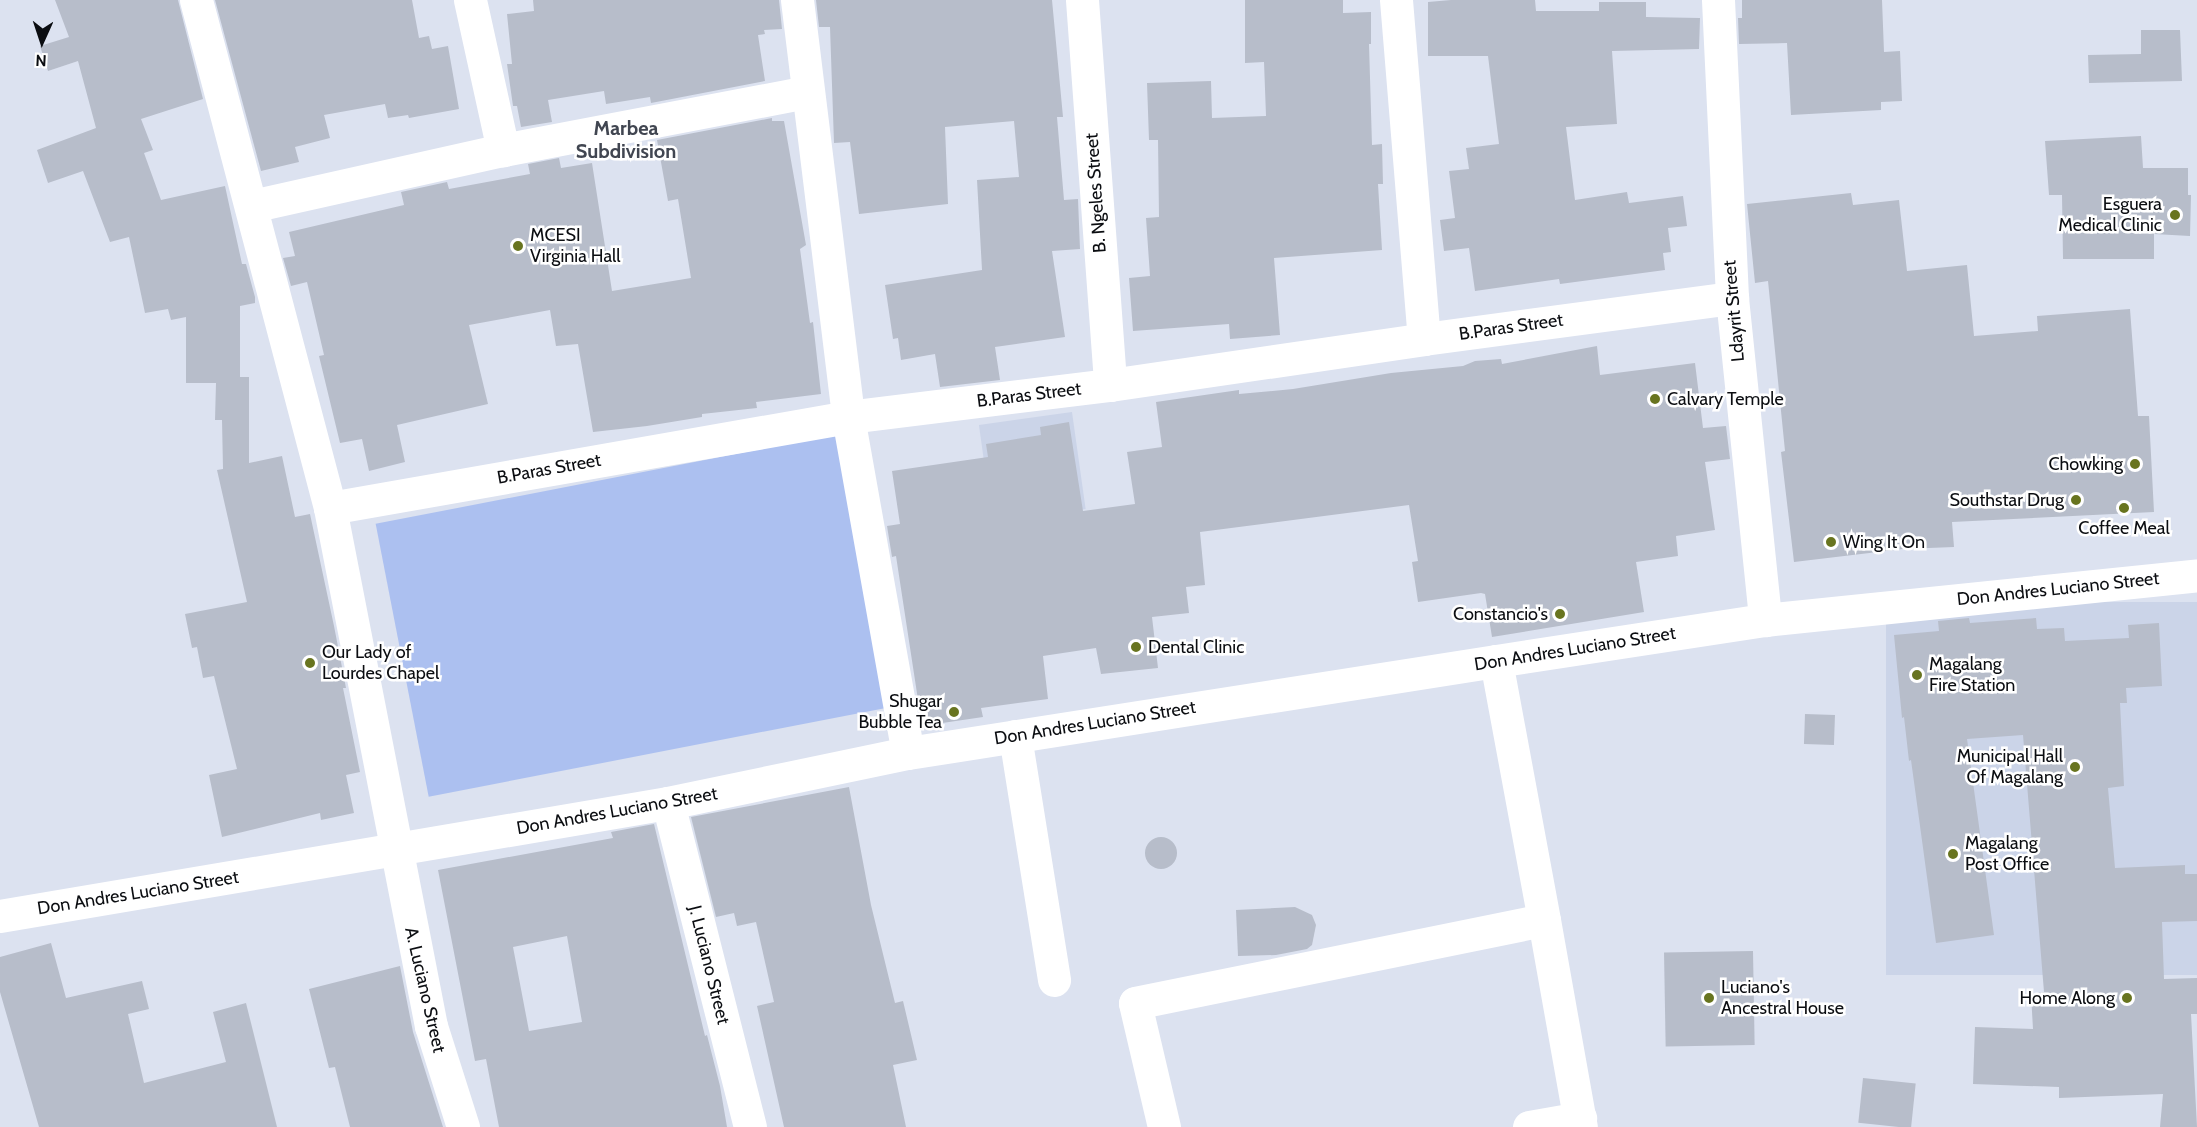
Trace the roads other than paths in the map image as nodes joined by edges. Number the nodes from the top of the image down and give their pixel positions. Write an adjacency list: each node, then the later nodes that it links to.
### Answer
1 (196, 0): 9 (street, A. Luciano Street)
2 (470, 0): 8 (street)
3 (797, 0): 7 (street)
4 (1082, 0): 12 (street, B. Ngeles Street)
5 (1396, 0): 11 (street)
6 (1718, 0): 10 (street, Ldayrit Street)
7 (808, 92): 8 (street); 13 (street)
8 (503, 150): 9 (street)
9 (252, 206): 14 (street, A. Luciano Street)
10 (1732, 298): 11 (street, B.Paras Street); 16 (street, Ldayrit Street)
11 (1424, 339): 12 (street, B.Paras Street)
12 (1110, 385): 13 (street, B.Paras Street)
13 (848, 417): 14 (street, B.Paras Street); 19 (street)
14 (330, 508): 21 (street, A. Luciano Street)
15 (2197, 575): 16 (street, Don Andres Luciano Street)
16 (1765, 620): 17 (street, Don Andres Luciano Street)
17 (1496, 661): 18 (street, Don Andres Luciano Street); 23 (street)
18 (1015, 736): 19 (street, Don Andres Luciano Street); 24 (street)
19 (908, 753): 20 (street, Don Andres Luciano Street)
20 (668, 803): 21 (street, Don Andres Luciano Street); 27 (street, J. Luciano Street)
21 (398, 850): 22 (street, Don Andres Luciano Street); 26 (street, A. Luciano Street)
22 (0, 916)
23 (1544, 920): 25 (street); 28 (street)
24 (1054, 980)
25 (1580, 1123): 29 (street)
26 (463, 1127)
27 (750, 1127)
28 (1164, 1127)
29 (1529, 1127)

